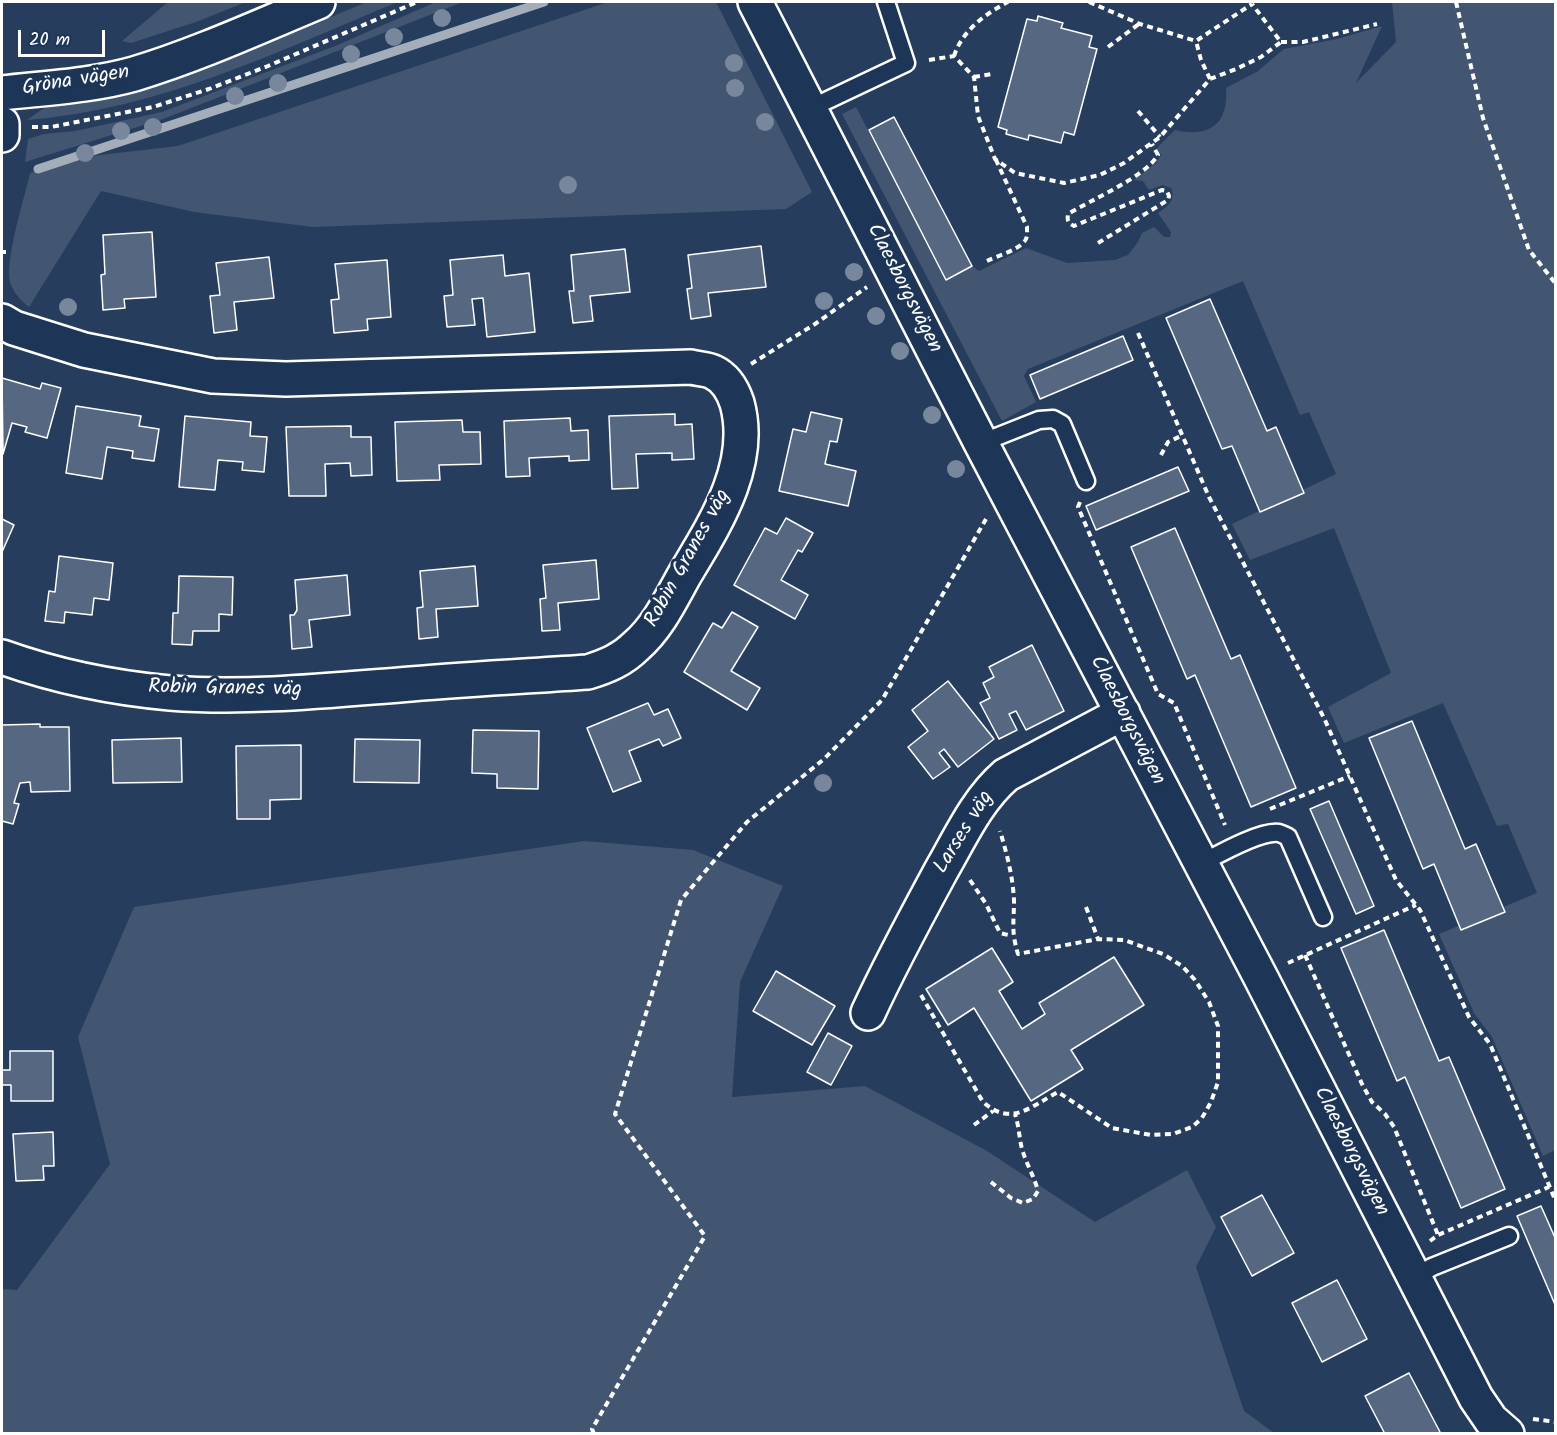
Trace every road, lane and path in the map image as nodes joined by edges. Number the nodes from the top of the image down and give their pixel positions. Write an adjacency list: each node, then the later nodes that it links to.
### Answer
1 (318, 2): 19 (street, Gröna vägen)
2 (755, 2): 20 (street, Claesborgsvägen)
3 (886, 2): 15 (lane)
4 (1008, 2): 14 (path)
5 (1089, 2): 7 (path)
6 (1456, 2): 29 (path)
7 (1097, 3): 9 (path)
8 (1252, 3): 11 (path); 12 (path)
9 (1140, 24): 11 (path); 13 (path)
10 (1377, 24): 12 (path)
11 (1196, 41): 18 (path)
12 (1281, 42): 18 (path)
13 (1108, 47)
14 (954, 56): 15 (path); 17 (path)
15 (906, 63): 20 (lane)
16 (992, 74): 17 (path)
17 (974, 77): 26 (path)
18 (1210, 79): 24 (path)
19 (2, 93)
20 (811, 108): 35 (street, Claesborgsvägen)
21 (1138, 111): 24 (path)
22 (2, 124): 23 (street)
23 (2, 135)
24 (1160, 136): 25 (path)
25 (1152, 144): 26 (path); 27 (path)
26 (995, 159): 28 (path)
27 (1098, 243)
28 (987, 261)
29 (1556, 284)
30 (869, 286): 33 (path)
31 (2, 321): 39 (street, Robin Granes väg)
32 (1138, 333): 34 (path)
33 (746, 367)
34 (1181, 436): 36 (path); 41 (path)
35 (981, 443): 37 (lane); 40 (street, Claesborgsvägen)
36 (1161, 455)
37 (1086, 481): 44 (path)
38 (989, 515): 65 (path)
39 (2, 657)
40 (1123, 713): 42 (street, Larses väg); 46 (street, Claesborgsvägen)
41 (1350, 776): 43 (path); 47 (path)
42 (988, 793): 45 (street, Larses väg); 50 (path)
43 (1266, 811)
44 (1236, 824)
45 (952, 852): 50 (path); 55 (street, Larses väg)
46 (1200, 864): 49 (lane); 53 (street, Claesborgsvägen)
47 (1416, 905): 52 (path); 60 (path)
48 (1086, 907): 51 (path)
49 (1323, 918)
50 (1012, 936): 51 (path)
51 (1098, 939): 57 (path)
52 (1305, 955): 53 (path); 62 (path)
53 (1260, 976): 64 (street, Claesborgsvägen)
54 (921, 995): 56 (path)
55 (868, 1013)
56 (993, 1111): 57 (path); 58 (path)
57 (1015, 1114): 59 (path)
58 (974, 1125)
59 (991, 1182)
60 (1549, 1187): 61 (path); 62 (path)
61 (1556, 1202)
62 (1438, 1235): 64 (path)
63 (1509, 1236): 64 (lane)
64 (1410, 1268): 66 (street, Claesborgsvägen)
65 (594, 1434)
66 (1507, 1434)

